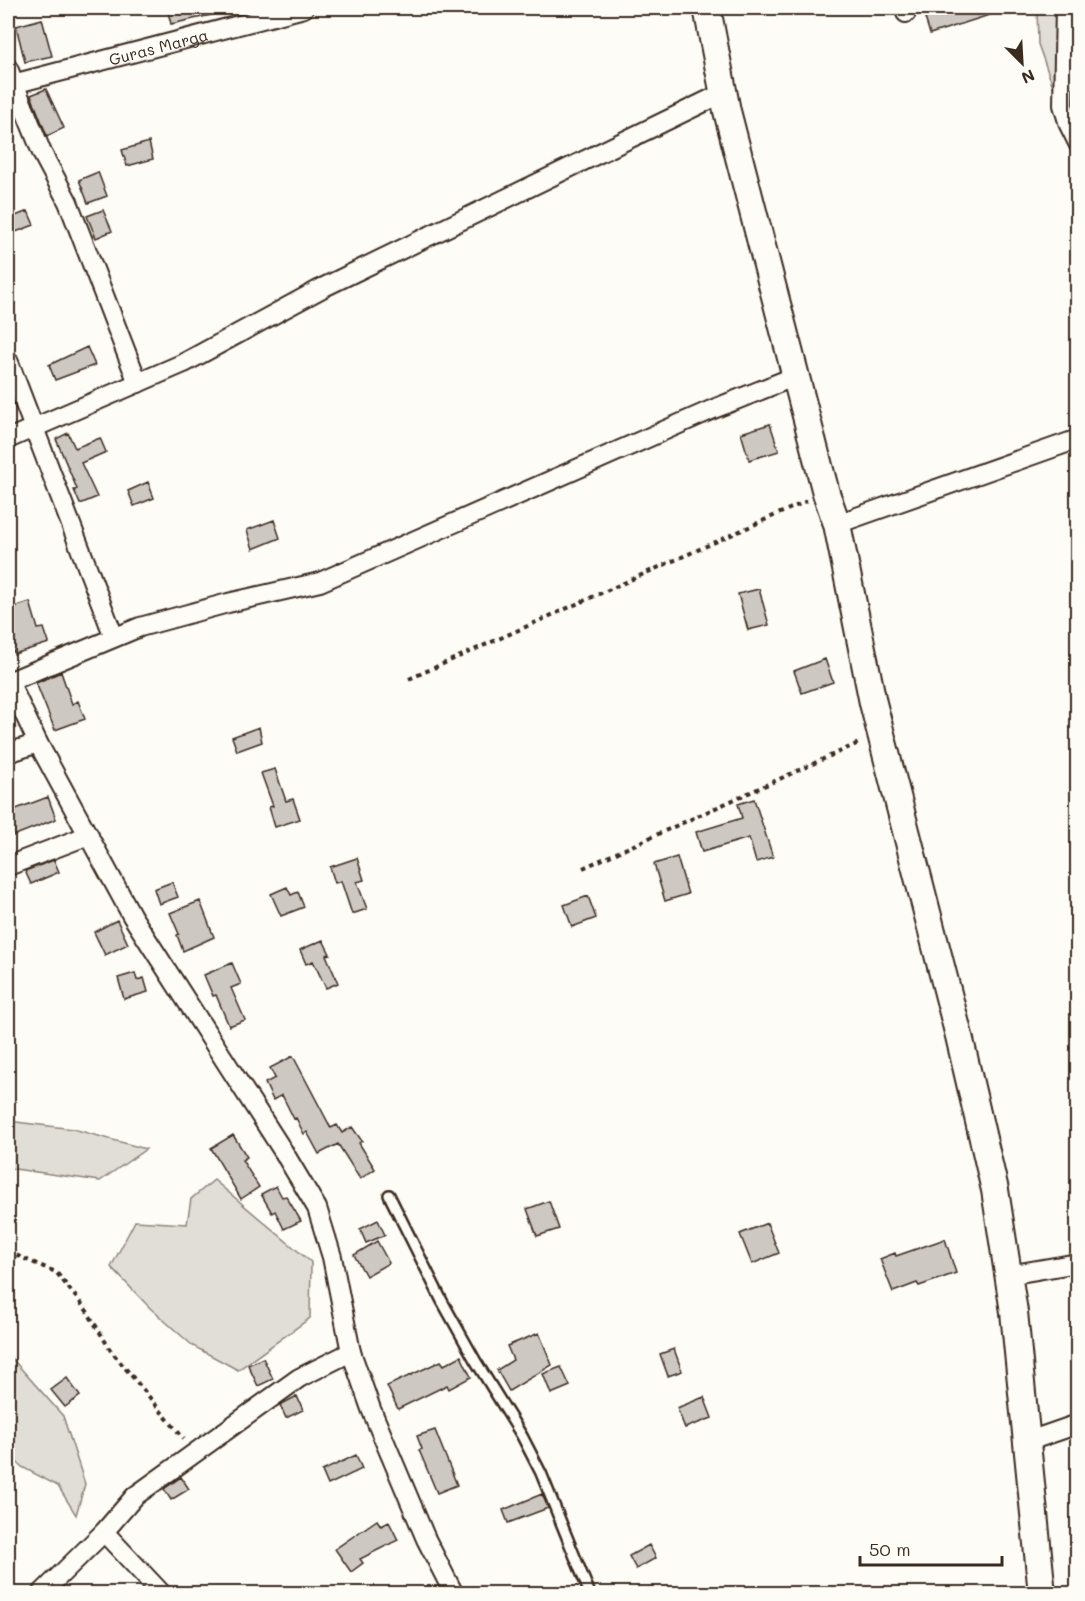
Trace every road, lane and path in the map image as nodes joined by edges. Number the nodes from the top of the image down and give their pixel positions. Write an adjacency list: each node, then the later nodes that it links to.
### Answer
1 (304, 8): 4 (street, Guras Marga)
2 (707, 8): 5 (main road)
3 (1065, 8): 6 (street)
4 (10, 76): 9 (street)
5 (723, 93): 8 (main road); 9 (street)
6 (1077, 143)
7 (8, 360): 10 (street)
8 (796, 376): 13 (main road); 15 (street)
9 (138, 383): 10 (street)
10 (34, 428): 11 (street); 15 (street)
11 (8, 439)
12 (1077, 439): 14 (street)
13 (826, 493): 14 (main road); 16 (path)
14 (837, 524): 18 (main road)
15 (114, 637): 17 (street)
16 (409, 679)
17 (8, 681): 19 (street)
18 (881, 733): 23 (path); 27 (main road)
19 (38, 743): 20 (street); 21 (street)
20 (8, 753)
21 (89, 835): 22 (street); 28 (street)
22 (8, 866)
23 (583, 867)
24 (389, 1195): 36 (lane)
25 (8, 1252): 31 (path)
26 (1077, 1263): 27 (street)
27 (1008, 1275): 30 (main road)
28 (351, 1352): 31 (street); 35 (street)
29 (1077, 1424): 30 (street)
30 (1026, 1442): 37 (main road)
31 (196, 1453): 32 (street)
32 (104, 1532): 33 (street); 34 (street)
33 (41, 1593)
34 (162, 1593)
35 (454, 1593)
36 (590, 1593)
37 (1042, 1593)

